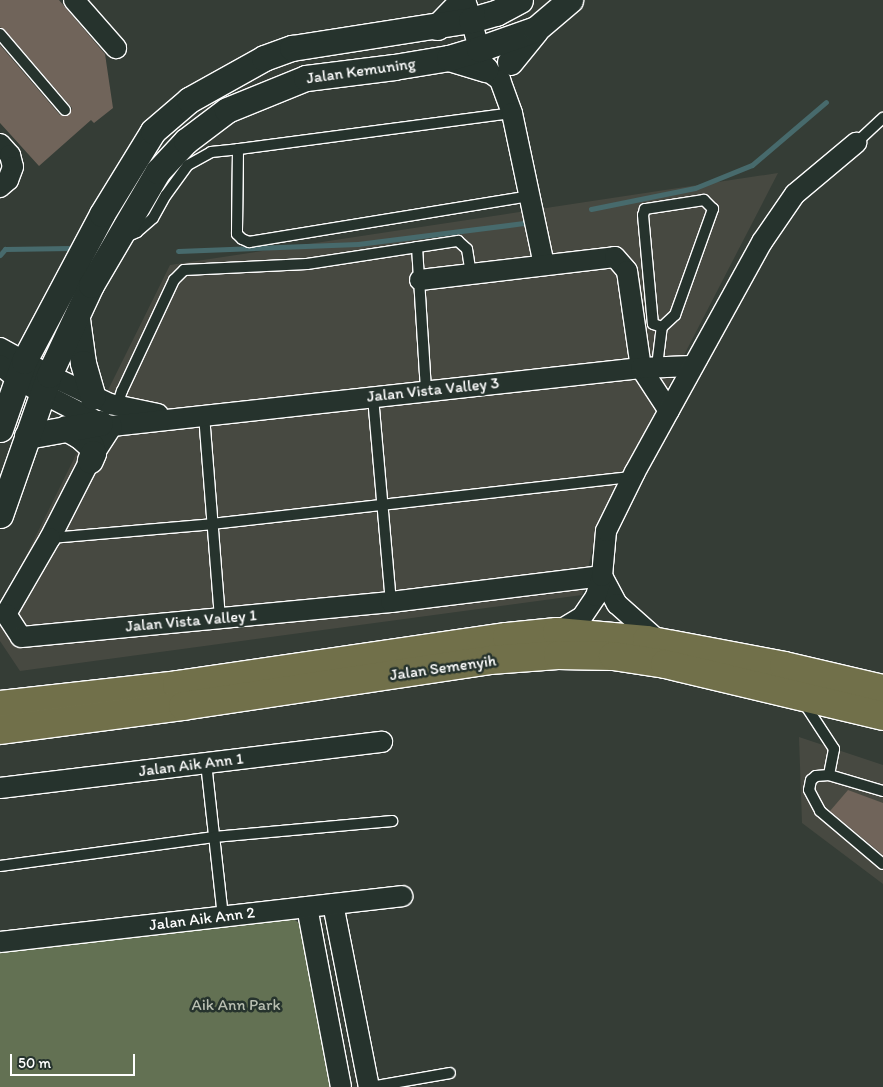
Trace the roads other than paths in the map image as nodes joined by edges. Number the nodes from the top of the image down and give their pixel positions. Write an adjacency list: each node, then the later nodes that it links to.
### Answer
1 (74, 0): 7 (street)
2 (520, 0): 5 (street, Jalan Kemuning)
3 (570, 0): 8 (street, Jalan Kemuning)
4 (466, 7): 5 (street, Jalan Kemuning); 8 (street); 27 (street, Jalan Kemuning)
5 (494, 7): 8 (street)
6 (0, 34): 9 (lane)
7 (116, 48)
8 (495, 60): 10 (street); 17 (street, Jalan Kemuning)
9 (65, 110)
10 (512, 113): 14 (lane); 16 (street)
11 (883, 118): 12 (lane)
12 (856, 142): 25 (street)
13 (0, 144): 15 (street)
14 (238, 149): 16 (lane); 17 (lane)
15 (0, 187)
16 (529, 196): 19 (street)
17 (116, 242): 22 (street, Jalan Kemuning)
18 (417, 247): 20 (lane); 21 (lane); 35 (lane)
19 (544, 265): 20 (street); 26 (street)
20 (470, 274): 21 (street)
21 (420, 280): 29 (lane)
22 (77, 319): 28 (street, Jalan Kemuning); 31 (street)
23 (662, 327): 23 (lane); 26 (lane)
24 (0, 348): 27 (street)
25 (692, 366): 26 (street, Jalan Vista Valley 3); 33 (street)
26 (649, 367): 29 (street, Jalan Vista Valley 3); 33 (street)
27 (14, 369): 28 (street); 36 (street, Jalan Kemuning)
28 (46, 384): 31 (street, Jalan Vista Valley 3); 35 (street); 38 (street, Jalan Kemuning)
29 (426, 391): 30 (street, Jalan Vista Valley 3)
30 (372, 396): 34 (street, Jalan Vista Valley 3); 41 (lane)
31 (93, 397): 35 (street, Jalan Vista Valley 3)
32 (0, 398): 36 (street)
33 (670, 411): 40 (street)
34 (204, 415): 35 (street, Jalan Vista Valley 3); 43 (lane)
35 (110, 418): 37 (street); 39 (street, Jalan Vista Valley 1)
36 (0, 428)
37 (66, 428): 38 (street); 39 (street)
38 (27, 436): 42 (street, Jalan Kemuning)
39 (90, 460): 44 (street, Jalan Vista Valley 1)
40 (632, 477): 41 (lane); 45 (street)
41 (382, 504): 43 (lane); 46 (lane)
42 (0, 515)
43 (212, 524): 44 (lane); 47 (lane)
44 (50, 538): 47 (street, Jalan Vista Valley 1)
45 (602, 576): 46 (street, Jalan Vista Valley 1); 48 (street); 49 (street)
46 (391, 602): 47 (street, Jalan Vista Valley 1)
47 (220, 619)
48 (556, 632): 49 (main road, Jalan Semenyih); 52 (main road, Jalan Semenyih)
49 (660, 643): 50 (main road, Jalan Semenyih)
50 (883, 689)
51 (799, 695): 52 (main road, Jalan Semenyih); 53 (main road, Jalan Semenyih); 56 (lane)
52 (6, 716)
53 (883, 716)
54 (382, 742): 55 (street, Jalan Aik Ann 1)
55 (206, 763): 57 (street, Jalan Aik Ann 1); 60 (lane)
56 (829, 775): 58 (lane); 61 (lane)
57 (0, 788)
58 (883, 791)
59 (392, 821): 60 (lane)
60 (214, 837): 62 (lane); 66 (lane)
61 (883, 864)
62 (0, 866)
63 (402, 896): 64 (street, Jalan Aik Ann 2)
64 (333, 904): 65 (street, Jalan Aik Ann 2); 70 (street)
65 (308, 907): 66 (street, Jalan Aik Ann 2); 69 (street)
66 (223, 917): 67 (street, Jalan Aik Ann 2)
67 (1, 938)
68 (450, 1072): 70 (lane)
69 (340, 1087)
70 (370, 1087)

